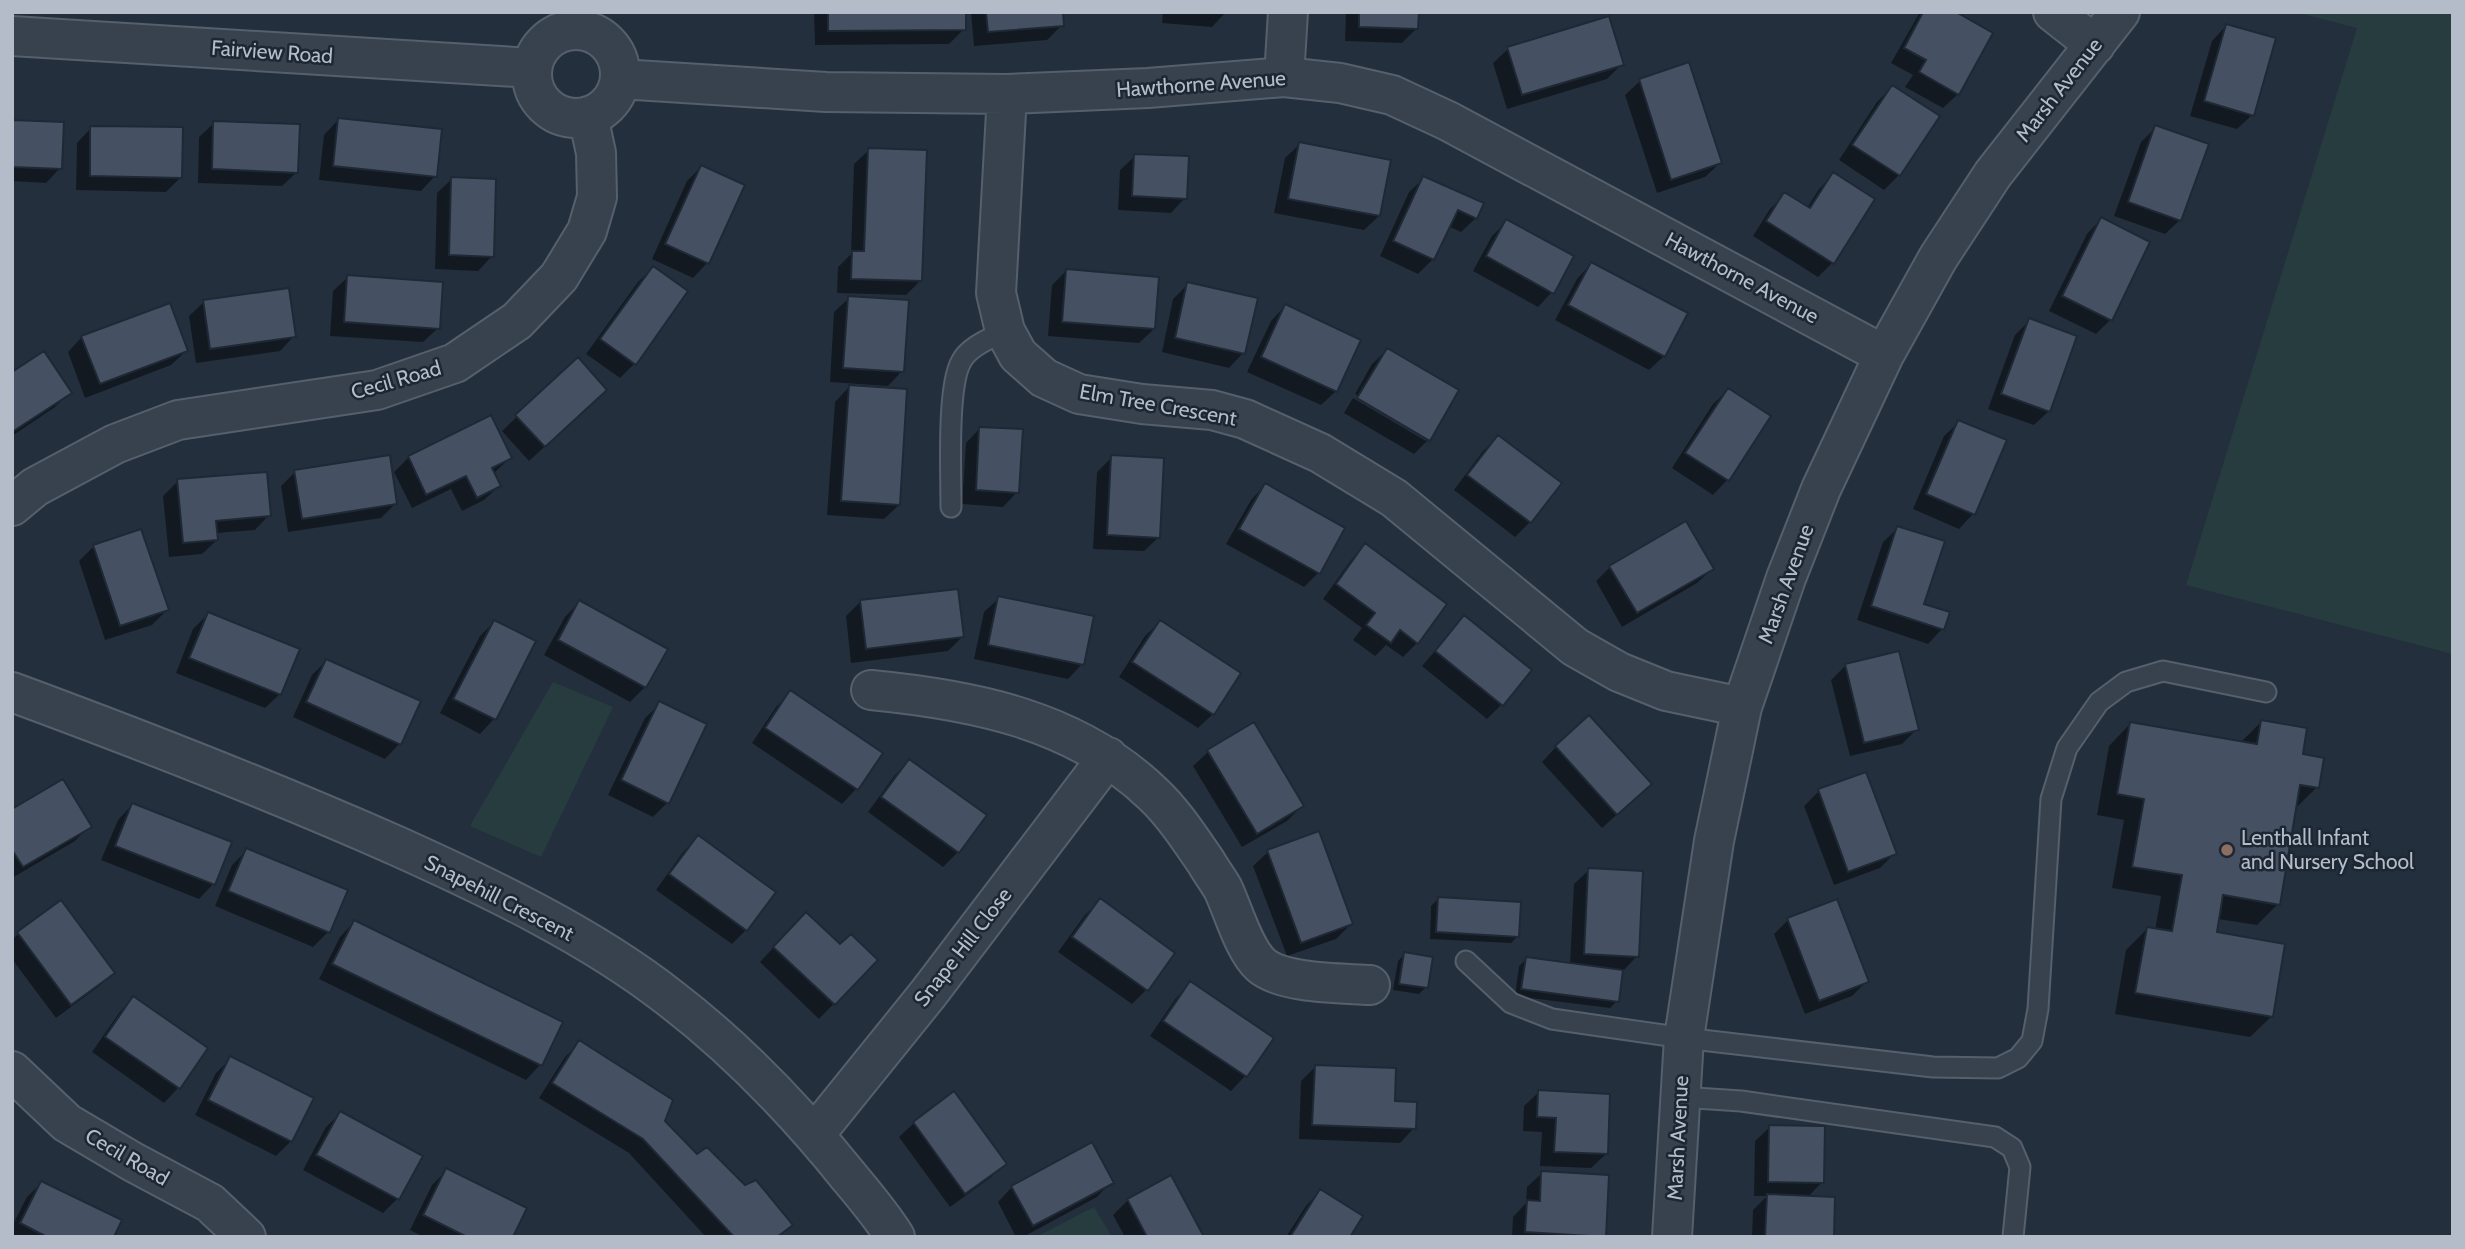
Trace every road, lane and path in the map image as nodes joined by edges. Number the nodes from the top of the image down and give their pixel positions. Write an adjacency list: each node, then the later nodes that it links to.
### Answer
1 (1288, 12): 8 (street)
2 (2053, 12): 6 (street)
3 (2120, 12): 6 (street, Marsh Avenue)
4 (594, 22): 7 (street); 9 (street)
5 (12, 36): 7 (street, Fairview Road)
6 (2095, 45): 13 (street, Marsh Avenue)
7 (532, 68): 11 (street)
8 (1284, 77): 10 (street, Hawthorne Avenue); 13 (street, Hawthorne Avenue)
9 (620, 79): 10 (street, Hawthorne Avenue); 11 (street)
10 (1007, 94): 12 (street, Elm Tree Crescent)
11 (588, 116): 14 (street, Cecil Road)
12 (1005, 331): 15 (lane); 19 (street, Elm Tree Crescent)
13 (1884, 355): 19 (street, Marsh Avenue)
14 (12, 506)
15 (951, 507)
16 (871, 690): 20 (street)
17 (12, 692): 26 (street, Snapehill Crescent)
18 (2266, 692): 23 (lane)
19 (1742, 707): 23 (street, Marsh Avenue)
20 (1108, 757): 22 (street); 26 (street, Snape Hill Close)
21 (1466, 961): 23 (lane)
22 (1370, 985)
23 (1684, 1038): 25 (street, Marsh Avenue)
24 (12, 1071): 27 (street, Cecil Road)
25 (1680, 1097): 29 (street, Marsh Avenue); 30 (lane)
26 (814, 1134): 28 (street, Snapehill Crescent)
27 (246, 1237)
28 (895, 1237)
29 (1672, 1237)
30 (2013, 1237)

